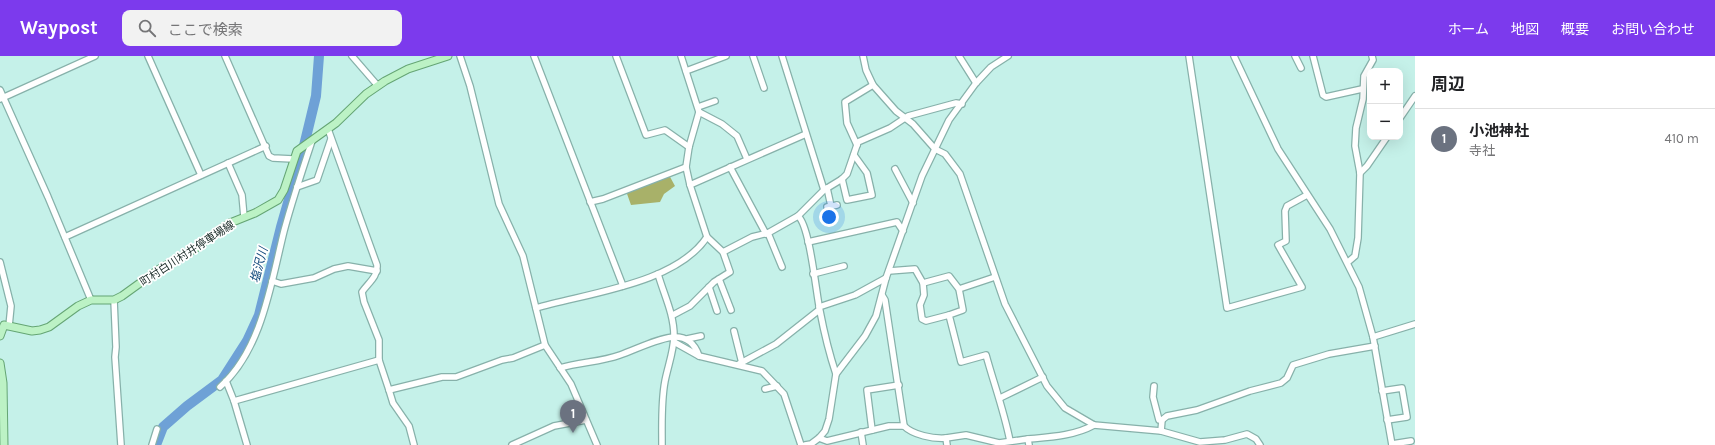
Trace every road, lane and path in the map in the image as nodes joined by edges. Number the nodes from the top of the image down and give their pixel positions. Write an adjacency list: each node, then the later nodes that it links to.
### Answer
1 (94, 56): 30 (street)
2 (148, 56): 53 (street)
3 (225, 56): 42 (street)
4 (352, 56): 25 (street)
5 (448, 56): 25 (main road, 町村白川村井停車場線)
6 (460, 56): 89 (street)
7 (534, 56): 59 (street)
8 (616, 56): 43 (street)
9 (681, 56): 22 (street)
10 (726, 56): 22 (street)
11 (753, 56): 26 (street)
12 (782, 56): 37 (street)
13 (864, 56): 24 (street)
14 (959, 56): 23 (street)
15 (1008, 56): 23 (street)
16 (1189, 56): 58 (street)
17 (1234, 56): 58 (street)
18 (1295, 56): 21 (street)
19 (1313, 56): 27 (street)
20 (1372, 56): 27 (street)
21 (1301, 68)
22 (686, 71): 33 (street)
23 (976, 83): 32 (street)
24 (873, 85): 35 (street); 41 (street)
25 (378, 86): 36 (main road, 町村白川村井停車場線)
26 (764, 88)
27 (1362, 88): 52 (street)
28 (0, 90): 30 (street)
29 (1415, 96): 34 (street)
30 (2, 98): 66 (street)
31 (715, 101): 33 (street)
32 (962, 104): 35 (street); 44 (street)
33 (699, 110): 43 (street); 47 (street)
34 (1403, 114)
35 (904, 118): 41 (street); 44 (street)
36 (328, 129): 38 (street); 40 (main road, 町村白川村井停車場線)
37 (806, 134): 47 (street); 57 (street)
38 (331, 139): 56 (street); 75 (street)
39 (1385, 140): 52 (street)
40 (311, 141): 46 (main road, 町村白川村井停車場線); 56 (street)
41 (857, 145): 45 (street)
42 (266, 146): 46 (street); 48 (street)
43 (689, 147): 49 (street)
44 (935, 149): 60 (street); 78 (street)
45 (854, 155): 54 (street); 54 (street)
46 (293, 158): 63 (main road, 町村白川村井停車場線)
47 (747, 159): 50 (street)
48 (228, 164): 53 (street); 63 (street)
49 (686, 167): 55 (street); 59 (street)
50 (730, 167): 55 (street); 65 (street)
51 (898, 171): 60 (street)
52 (1360, 173): 71 (street)
53 (201, 175): 66 (street)
54 (842, 179): 57 (street)
55 (690, 185): 67 (street)
56 (297, 187): 81 (street)
57 (825, 188): 61 (street); 62 (street)
58 (1308, 195): 71 (street)
59 (590, 202): 83 (street)
60 (913, 203): 64 (street)
61 (832, 206)
62 (798, 216): 65 (street); 68 (street)
63 (244, 217): 88 (main road, 町村白川村井停車場線)
64 (903, 230): 68 (street); 74 (street)
65 (767, 234): 69 (street); 72 (street)
66 (65, 237): 87 (street)
67 (707, 237): 69 (street); 76 (street)
68 (808, 242): 77 (street)
69 (723, 252): 80 (street)
70 (0, 262): 96 (street)
71 (1348, 262): 100 (street)
72 (782, 263)
73 (844, 266): 77 (street)
74 (889, 270): 79 (street); 82 (street)
75 (377, 271): 81 (street); 106 (street)
76 (658, 274): 83 (street); 93 (street)
77 (813, 274): 90 (street)
78 (995, 277): 85 (street); 111 (street)
79 (886, 278): 86 (street); 90 (street)
80 (719, 279): 84 (street); 91 (street)
81 (272, 281): 112 (street)
82 (923, 282): 85 (street); 94 (street)
83 (623, 286): 89 (street)
84 (709, 287): 92 (street); 93 (street)
85 (959, 289): 94 (street)
86 (882, 295): 110 (street); 113 (street)
87 (91, 300): 88 (main road); 96 (main road)
88 (114, 300): 137 (street)
89 (536, 308): 103 (street)
90 (819, 309): 108 (street); 110 (street)
91 (730, 310)
92 (717, 311)
93 (673, 315): 101 (street)
94 (949, 315): 120 (street)
95 (1415, 324): 100 (street)
96 (4, 325): 98 (main road)
97 (734, 331): 108 (street)
98 (0, 336)
99 (701, 336): 102 (street)
100 (1373, 337): 104 (street)
101 (674, 339): 102 (street); 105 (street); 109 (street); 143 (street)
102 (687, 339): 105 (street)
103 (545, 345): 109 (street); 118 (street)
104 (1374, 346): 119 (street); 123 (street)
105 (699, 356): 108 (street)
106 (379, 360): 118 (street); 121 (street)
107 (0, 363): 136 (main road)
108 (740, 364): 114 (street)
109 (560, 368): 122 (street)
110 (836, 374): 131 (street)
111 (1042, 377): 120 (street); 125 (street)
112 (226, 381): 116 (street); 121 (street)
113 (899, 385): 126 (street); 128 (street)
114 (777, 386): 117 (street); 144 (street)
115 (1154, 386): 123 (street)
116 (220, 387)
117 (765, 389)
118 (388, 390): 140 (street)
119 (1382, 391): 124 (street); 124 (street)
120 (1000, 398): 133 (street)
121 (234, 401): 139 (street)
122 (586, 420): 141 (street); 142 (street)
123 (1162, 420): 129 (street)
124 (1387, 420): 150 (street)
125 (1094, 425): 129 (street); 135 (street)
126 (904, 426): 128 (street); 132 (street)
127 (157, 429): 138 (street)
128 (872, 430): 130 (street)
129 (1161, 431): 149 (street)
130 (861, 432): 131 (street); 147 (street)
131 (819, 438): 145 (street); 146 (street)
132 (946, 438): 133 (street); 148 (street)
133 (1010, 441): 135 (street)
134 (1411, 441): 150 (street)
135 (1028, 442)
136 (4, 445)
137 (121, 445)
138 (152, 445)
139 (247, 445)
140 (414, 445)
141 (512, 445)
142 (597, 445)
143 (662, 445)
144 (802, 445)
145 (805, 445)
146 (819, 445)
147 (863, 445)
148 (947, 445)
149 (1260, 445)
150 (1392, 445)

